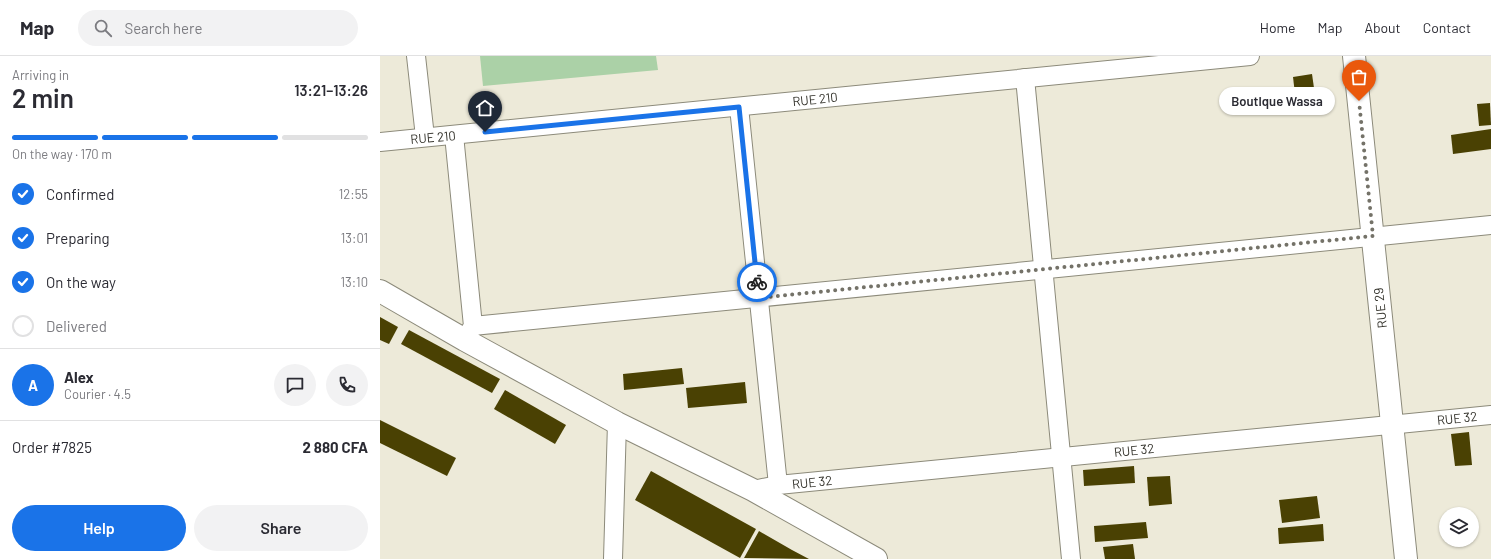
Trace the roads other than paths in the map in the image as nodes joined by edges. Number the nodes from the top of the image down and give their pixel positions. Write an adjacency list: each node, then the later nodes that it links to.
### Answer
1 (416, 56): 7 (street)
2 (1250, 56): 4 (street, RUE 210)
3 (1354, 56): 10 (main road, RUE 29)
4 (1025, 78): 5 (street, RUE 210); 11 (street)
5 (739, 107): 6 (street, RUE 210); 13 (street)
6 (454, 135): 7 (street, RUE 210); 14 (street)
7 (425, 137): 8 (street, RUE 210)
8 (380, 142)
9 (1491, 225): 10 (street)
10 (1373, 236): 11 (street); 17 (main road, RUE 29)
11 (1043, 269): 13 (street); 18 (street)
12 (380, 291): 14 (main road)
13 (758, 298): 14 (street); 19 (street)
14 (469, 333): 16 (main road)
15 (1491, 415): 17 (street, RUE 32)
16 (618, 422): 20 (main road); 21 (street)
17 (1392, 424): 18 (street, RUE 32); 24 (main road, RUE 29)
18 (1062, 457): 19 (street, RUE 32); 23 (street)
19 (778, 485): 20 (street, RUE 32)
20 (753, 490): 22 (main road)
21 (613, 559)
22 (876, 559)
23 (1071, 559)
24 (1406, 559)

